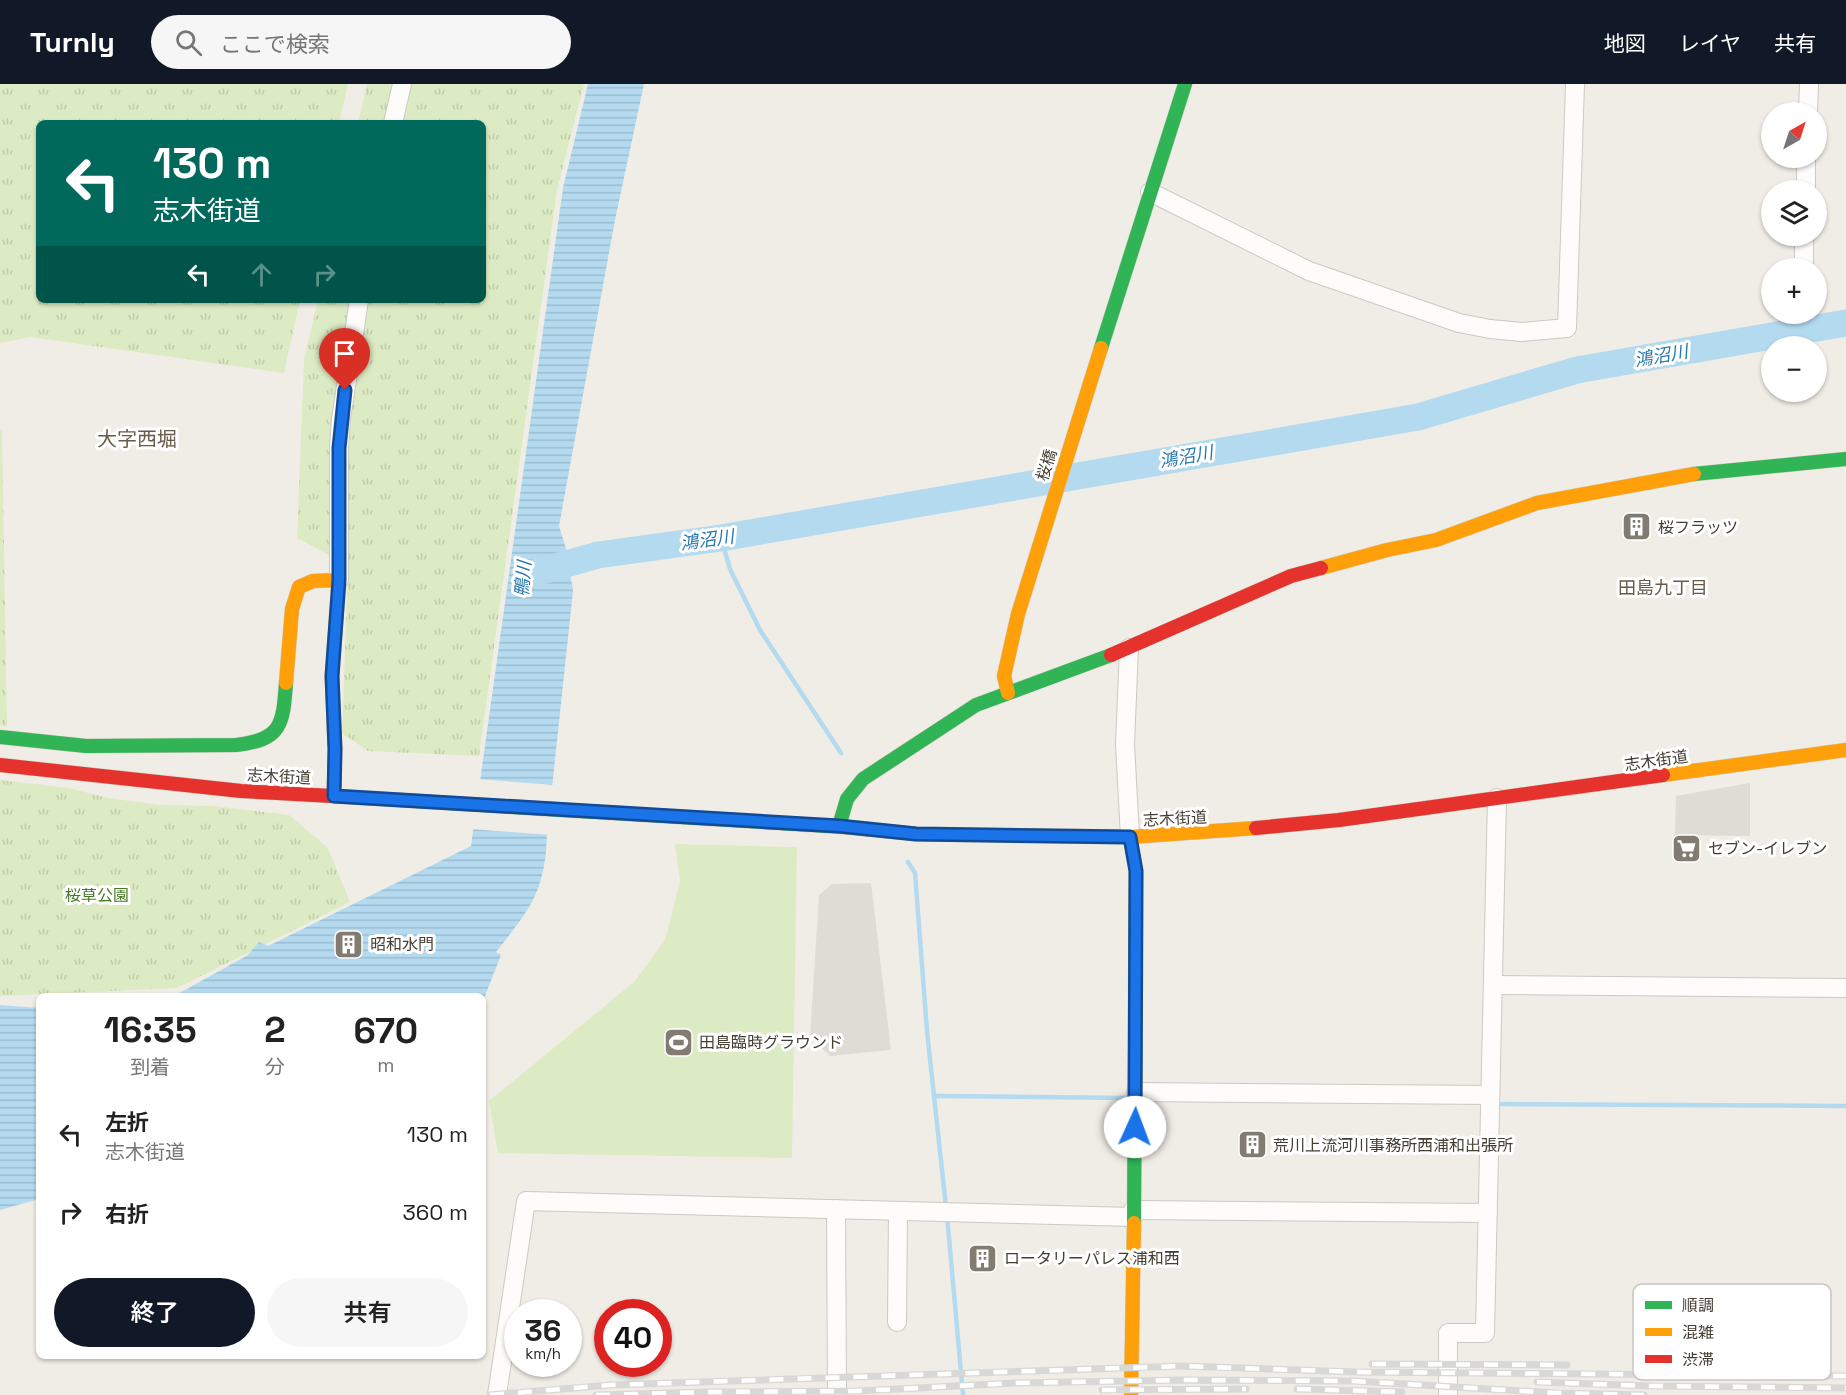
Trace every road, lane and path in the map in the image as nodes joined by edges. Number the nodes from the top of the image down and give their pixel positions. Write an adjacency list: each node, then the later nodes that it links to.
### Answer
1 (402, 84): 6 (street)
2 (1185, 84): 7 (street, 桜橋)
3 (1575, 84): 7 (street)
4 (1809, 84): 5 (street)
5 (1808, 102)
6 (394, 120)
7 (1150, 192): 12 (street, 桜橋)
8 (359, 303): 10 (street)
9 (1846, 459): 11 (street)
10 (339, 580): 13 (street); 16 (street)
11 (1129, 648): 12 (street); 19 (street)
12 (1008, 693): 18 (street)
13 (0, 737)
14 (1846, 750): 17 (street, 志木街道)
15 (0, 765): 16 (street, 志木街道)
16 (334, 796): 18 (street, 志木街道)
17 (1497, 798): 19 (street, 志木街道); 20 (street)
18 (839, 826): 19 (street, 志木街道)
19 (1130, 837): 22 (street)
20 (1493, 985): 21 (street); 23 (street)
21 (1846, 988)
22 (1136, 1097): 23 (street); 26 (street)
23 (1490, 1101): 27 (street)
24 (836, 1209): 25 (street); 29 (street); 30 (street)
25 (898, 1211): 26 (street); 28 (street)
26 (1133, 1214): 27 (street); 31 (street)
27 (1488, 1214): 32 (street)
28 (897, 1322)
29 (497, 1395)
30 (837, 1395)
31 (1131, 1395)
32 (1448, 1395)

